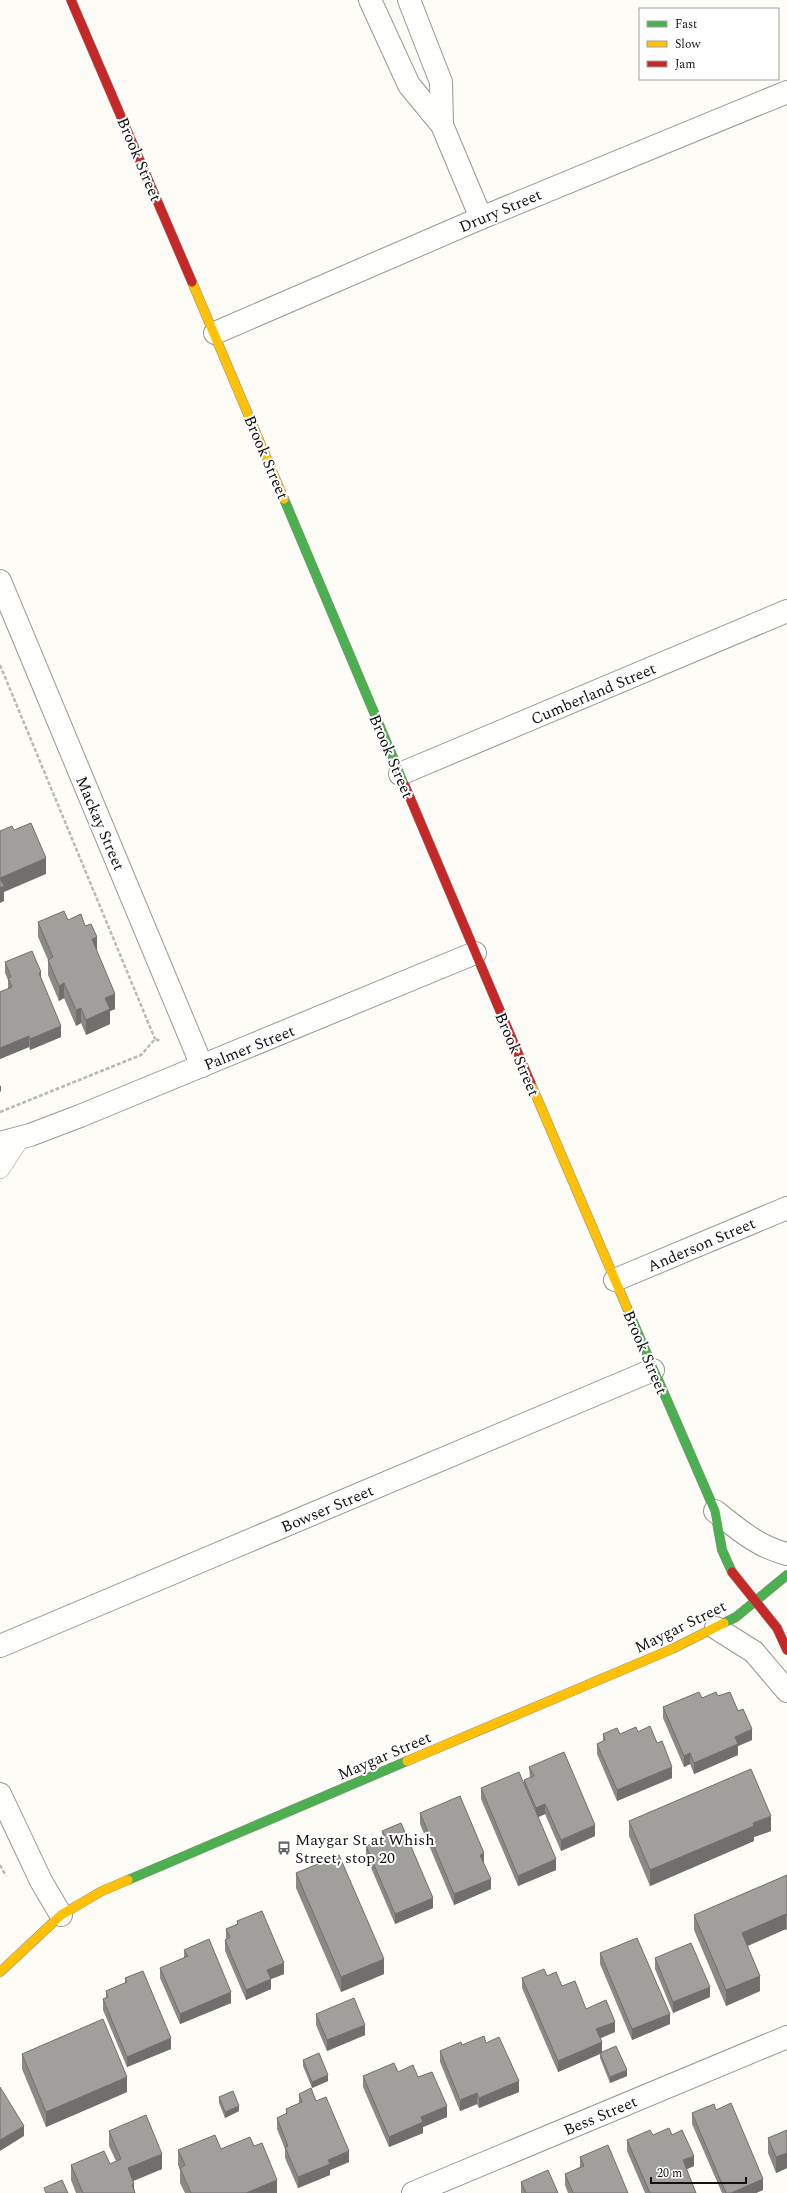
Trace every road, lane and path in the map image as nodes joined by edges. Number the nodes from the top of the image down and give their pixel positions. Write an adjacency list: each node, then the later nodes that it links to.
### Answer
1 (71, 0): 7 (street, Brook Street)
2 (370, 0): 5 (street)
3 (409, 0): 5 (street)
4 (787, 92): 6 (street, Drury Street)
5 (442, 125): 6 (street)
6 (481, 218): 7 (street, Drury Street)
7 (215, 333): 11 (street, Brook Street)
8 (0, 581): 15 (street, Mackay Street)
9 (787, 611): 11 (street, Cumberland Street)
10 (0, 665): 13 (path)
11 (400, 774): 12 (street, Brook Street)
12 (475, 954): 15 (street, Palmer Street); 21 (street, Brook Street)
13 (155, 1039): 14 (path); 16 (path)
14 (164, 1041)
15 (202, 1066): 17 (street, Palmer Street)
16 (0, 1112)
17 (21, 1137): 18 (street, Palmer Street); 19 (lane)
18 (0, 1143)
19 (0, 1169)
20 (787, 1208): 21 (street, Anderson Street)
21 (615, 1280): 22 (street, Brook Street)
22 (654, 1370): 23 (street, Brook Street); 28 (street, Bowser Street)
23 (715, 1511): 24 (street, Brook Street); 26 (street, Brook Street)
24 (787, 1554)
25 (787, 1575): 26 (street, Maygar Street)
26 (756, 1602): 27 (street, Maygar Street); 29 (street, Brook Street)
27 (716, 1628): 30 (street); 32 (street, Maygar Street)
28 (0, 1646)
29 (787, 1650)
30 (787, 1690)
31 (0, 1794): 32 (street)
32 (61, 1915): 33 (street, Maygar Street)
33 (0, 1972)
34 (787, 2037): 35 (street, Bess Street)
35 (413, 2193)

